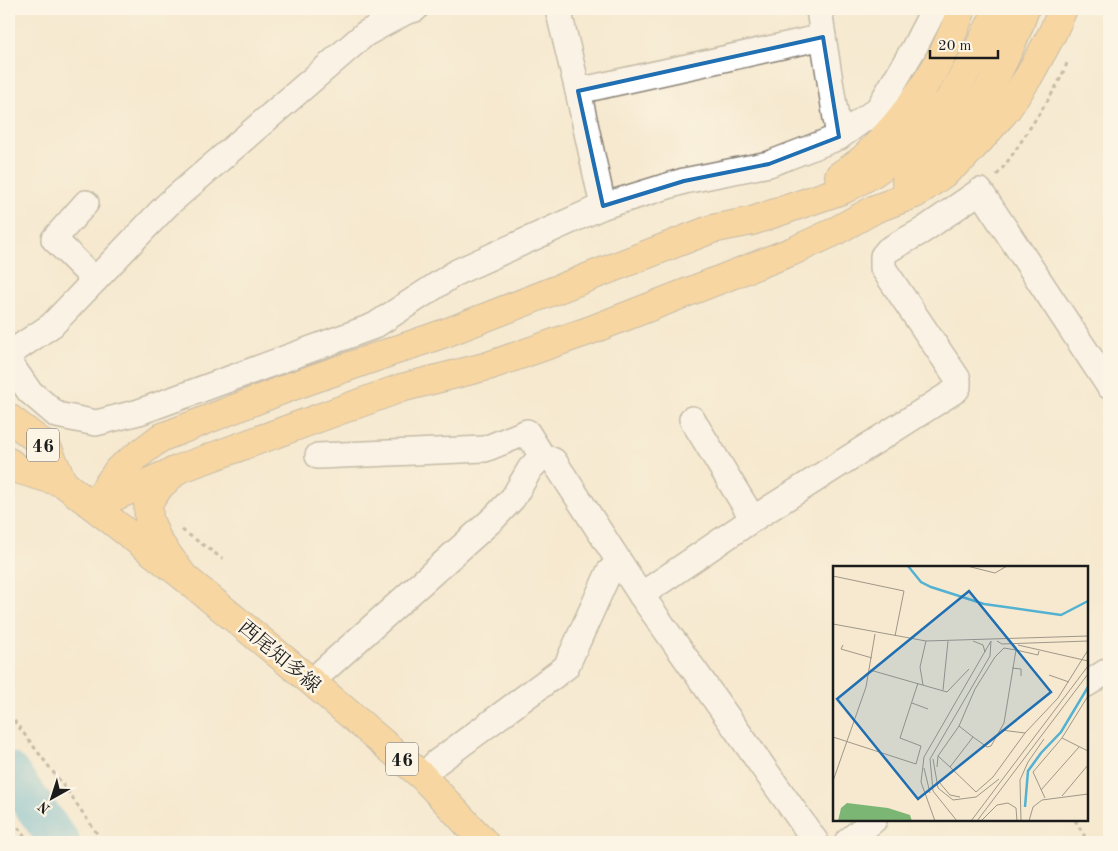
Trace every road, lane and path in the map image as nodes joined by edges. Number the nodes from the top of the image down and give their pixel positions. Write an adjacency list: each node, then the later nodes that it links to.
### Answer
1 (558, 9): 10 (street)
2 (819, 9): 9 (street)
3 (934, 9): 11 (street)
4 (962, 9): 13 (main road)
5 (998, 9): 13 (main road)
6 (1026, 9): 15 (main road)
7 (1063, 9): 15 (main road)
8 (407, 10): 16 (street)
9 (823, 37): 10 (street); 11 (street)
10 (578, 91): 14 (street)
11 (839, 137): 14 (street)
12 (86, 204): 16 (street)
13 (802, 204): 27 (main road)
14 (604, 206): 18 (street)
15 (875, 208): 25 (main road)
16 (95, 280): 17 (street)
17 (9, 354)
18 (9, 362)
19 (1109, 386): 28 (street)
20 (9, 418): 26 (main road, 西尾知多線 / 46)
21 (692, 419): 28 (street)
22 (318, 456): 23 (street)
23 (542, 456): 31 (street); 35 (street)
24 (9, 462): 26 (main road, 西尾知多線 / 46)
25 (179, 469): 27 (main road); 32 (main road)
26 (63, 483): 27 (main road, 西尾知多線 / 46)
27 (93, 506): 32 (main road, 西尾知多線 / 46)
28 (753, 519): 33 (street)
29 (181, 528): 30 (path)
30 (222, 559)
31 (619, 562): 33 (street); 38 (street)
32 (184, 577): 35 (main road, 西尾知多線 / 46)
33 (641, 595): 45 (street)
34 (1109, 670): 36 (street)
35 (313, 683): 38 (main road, 西尾知多線 / 46)
36 (1088, 683)
37 (9, 714): 43 (path)
38 (423, 777): 44 (main road, 西尾知多線 / 46)
39 (9, 814): 42 (path)
40 (873, 821): 46 (street)
41 (1076, 821): 47 (path)
42 (28, 842)
43 (103, 842)
44 (484, 842)
45 (816, 842)
46 (847, 842)
47 (1088, 842)

